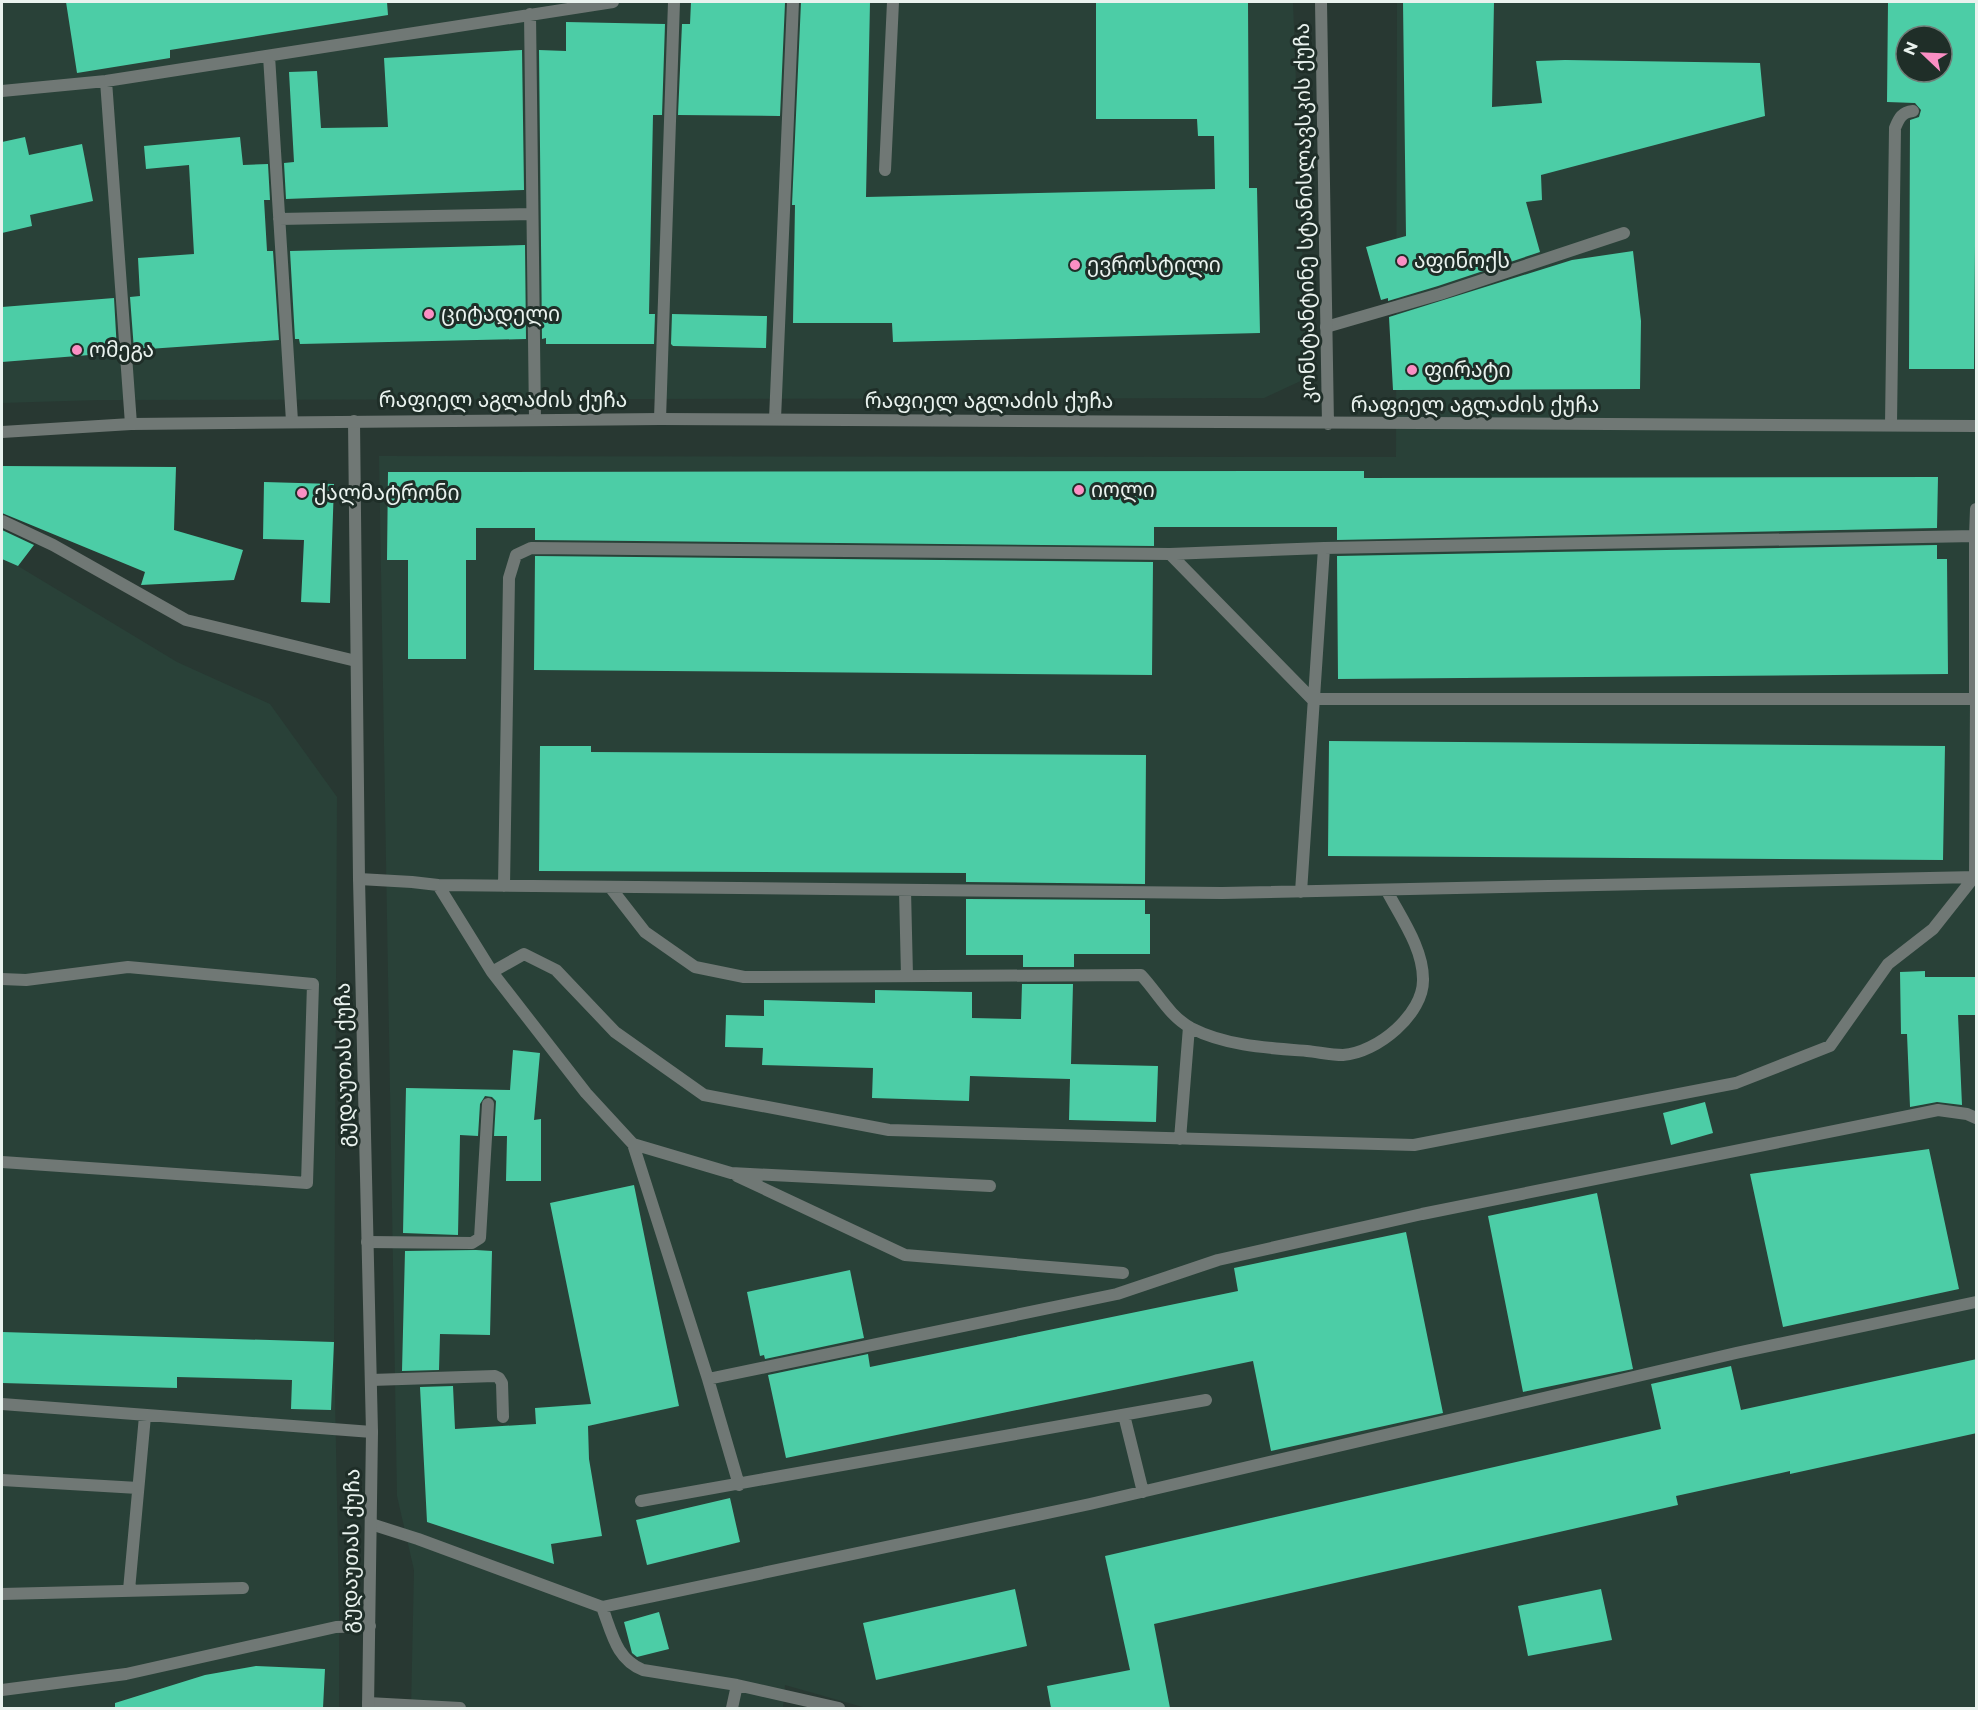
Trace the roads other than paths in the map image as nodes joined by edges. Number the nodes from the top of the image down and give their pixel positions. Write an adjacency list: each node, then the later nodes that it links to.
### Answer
1 (613, 2): 6 (street)
2 (674, 2): 16 (street)
3 (793, 2): 17 (street)
4 (893, 2): 11 (street)
5 (1321, 2): 15 (street, კონსტანტინე სტანისლავსკის ქუჩა)
6 (530, 14): 7 (street); 12 (street)
7 (269, 56): 8 (street); 13 (street)
8 (106, 81): 9 (street); 21 (street)
9 (2, 91)
10 (1913, 111): 23 (street)
11 (885, 170)
12 (532, 214): 13 (street); 18 (street)
13 (279, 219): 19 (street)
14 (1624, 233): 15 (street)
15 (1326, 327): 22 (street, კონსტანტინე სტანისლავსკის ქუჩა)
16 (660, 419): 17 (street, რაფიელ აგლაძის ქუჩა); 18 (street, რაფიელ აგლაძის ქუჩა)
17 (775, 419): 22 (street, რაფიელ აგლაძის ქუჩა)
18 (535, 420): 20 (street, რაფიელ აგლაძის ქუჩა)
19 (292, 421): 20 (street, რაფიელ აგლაძის ქუჩა); 21 (street, რაფიელ აგლაძის ქუჩა)
20 (354, 421): 32 (street, გუდაუთას ქუჩა)
21 (131, 424): 25 (street, რაფიელ აგლაძის ქუჩა)
22 (1328, 424): 23 (street, რაფიელ აგლაძის ქუჩა)
23 (1891, 425): 24 (street, რაფიელ აგლაძის ქუჩა)
24 (1977, 426)
25 (2, 432)
26 (1977, 509): 27 (street)
27 (1976, 514): 29 (street)
28 (2, 521): 32 (street)
29 (1975, 536): 30 (street); 34 (street)
30 (1324, 548): 31 (street); 33 (street)
31 (1170, 554): 33 (street); 38 (street)
32 (356, 661): 36 (street, გუდაუთას ქუჩა)
33 (1312, 699): 34 (street); 42 (street)
34 (1976, 699): 35 (street)
35 (1976, 876): 41 (street); 49 (street)
36 (359, 879): 37 (street); 54 (street, გუდაუთას ქუჩა)
37 (438, 885): 38 (street); 43 (street)
38 (504, 886): 39 (street)
39 (610, 887): 40 (street); 44 (street)
40 (905, 890): 42 (street); 44 (street)
41 (1387, 891): 42 (street); 46 (street)
42 (1301, 892)
43 (492, 972): 49 (street); 50 (street)
44 (907, 976): 46 (street)
45 (2, 979): 51 (street)
46 (1190, 1027): 49 (street)
47 (488, 1104): 54 (street)
48 (1977, 1118): 58 (street)
49 (1180, 1139)
50 (633, 1144): 52 (street); 58 (street)
51 (2, 1162)
52 (731, 1173): 53 (street); 55 (street)
53 (990, 1186)
54 (368, 1242): 57 (street, გუდაუთას ქუჩა)
55 (1123, 1273)
56 (1977, 1302): 68 (street)
57 (371, 1380): 63 (street); 64 (street, გუდაუთას ქუჩა)
58 (708, 1380): 66 (street)
59 (1206, 1400): 61 (street)
60 (2, 1404): 62 (street)
61 (1124, 1415): 66 (street); 68 (street)
62 (145, 1416): 64 (street); 67 (street)
63 (503, 1417)
64 (372, 1432): 70 (street, გუდაუთას ქუჩა)
65 (2, 1480): 67 (street)
66 (739, 1485): 69 (street)
67 (138, 1488): 72 (street)
68 (1143, 1492): 74 (street)
69 (641, 1501)
70 (371, 1524): 74 (street); 75 (street, გუდაუთას ქუჩა)
71 (243, 1588): 72 (street)
72 (129, 1590): 73 (street)
73 (2, 1594)
74 (602, 1607): 76 (street)
75 (370, 1626): 77 (street); 78 (street, გუდაუთას ქუჩა)
76 (737, 1685): 80 (street); 81 (street)
77 (2, 1690)
78 (368, 1706): 79 (street)
79 (460, 1708)
80 (732, 1708)
81 (839, 1708)

